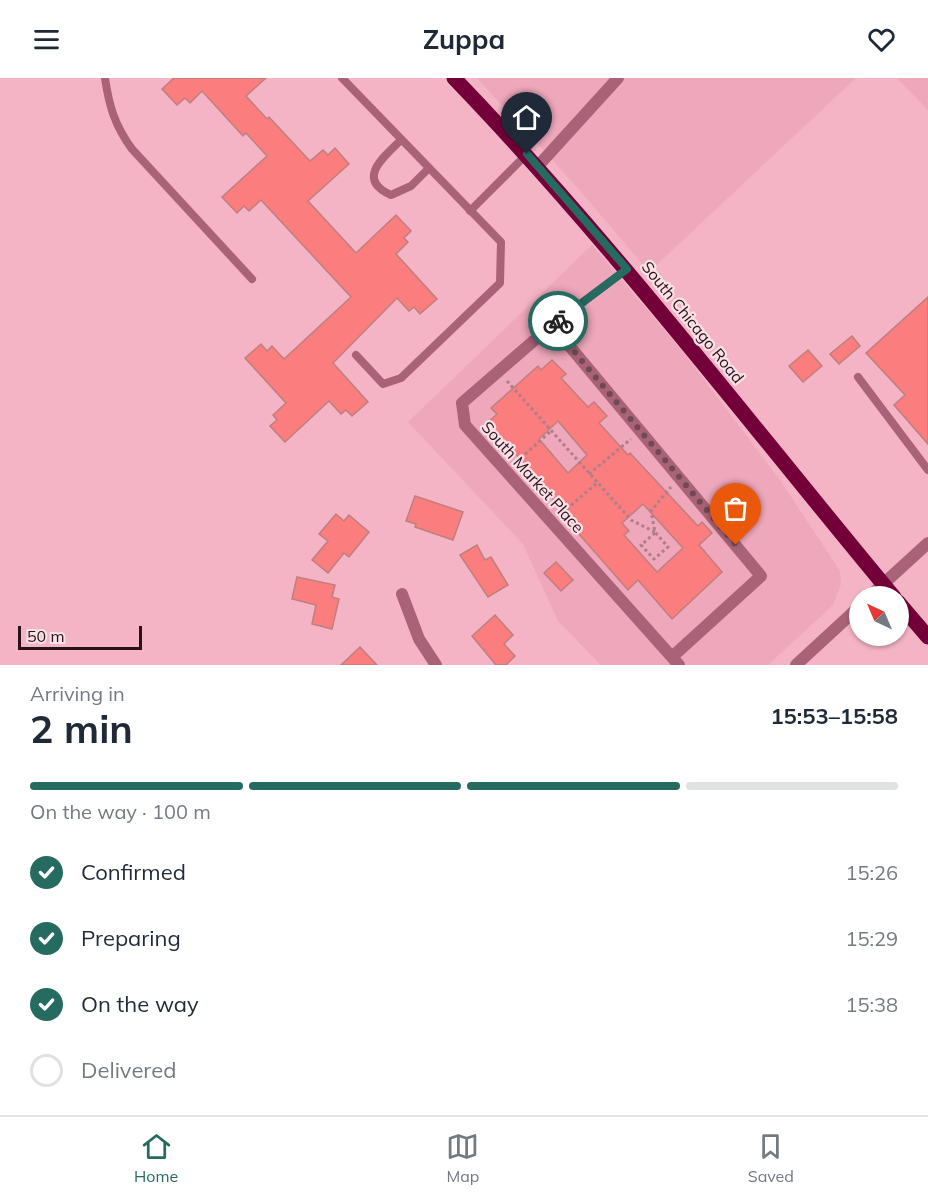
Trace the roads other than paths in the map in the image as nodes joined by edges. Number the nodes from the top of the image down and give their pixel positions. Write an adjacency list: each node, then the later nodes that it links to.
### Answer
1 (105, 78): 10 (lane)
2 (342, 78): 5 (lane)
3 (454, 78): 6 (main road, South Chicago Road)
4 (618, 78): 6 (street)
5 (401, 140): 7 (lane); 7 (lane)
6 (533, 160): 8 (lane); 9 (main road, South Chicago Road)
7 (429, 168): 8 (lane)
8 (470, 211): 12 (lane)
9 (627, 269): 11 (lane, South Market Place); 16 (main road, South Chicago Road)
10 (252, 279)
11 (552, 325): 22 (street, South Market Place); 22 (street, South Market Place)
12 (356, 355)
13 (858, 377): 14 (lane)
14 (928, 470)
15 (928, 543): 16 (street)
16 (884, 584): 17 (street)
17 (882, 586)
18 (402, 594): 23 (street)
19 (909, 615): 21 (main road)
20 (849, 616): 24 (street)
21 (928, 637)
22 (676, 661)
23 (436, 665)
24 (795, 665)

